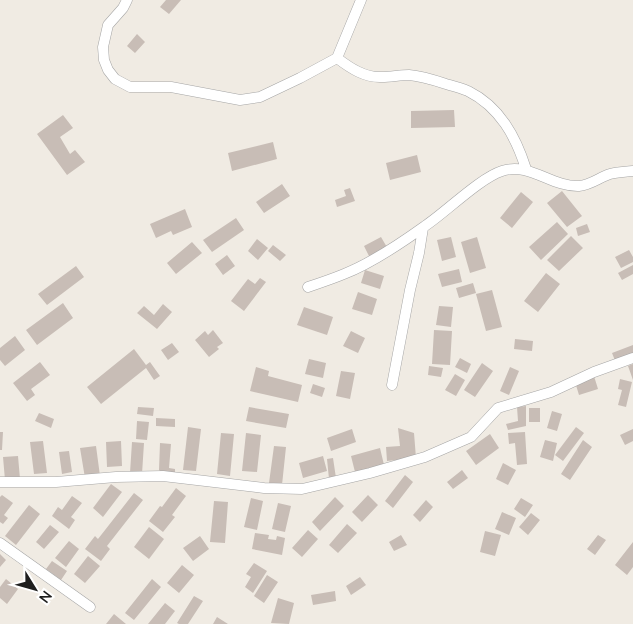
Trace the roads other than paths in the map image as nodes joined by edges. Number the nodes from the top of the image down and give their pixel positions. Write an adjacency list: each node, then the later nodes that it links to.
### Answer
1 (127, 0): 3 (street)
2 (361, 0): 3 (street)
3 (336, 58): 4 (street)
4 (526, 169): 5 (street); 6 (street)
5 (633, 171)
6 (423, 228): 7 (street); 9 (street)
7 (308, 288)
8 (633, 358): 10 (street)
9 (392, 385)
10 (0, 482)
11 (0, 543): 12 (street)
12 (90, 608)

